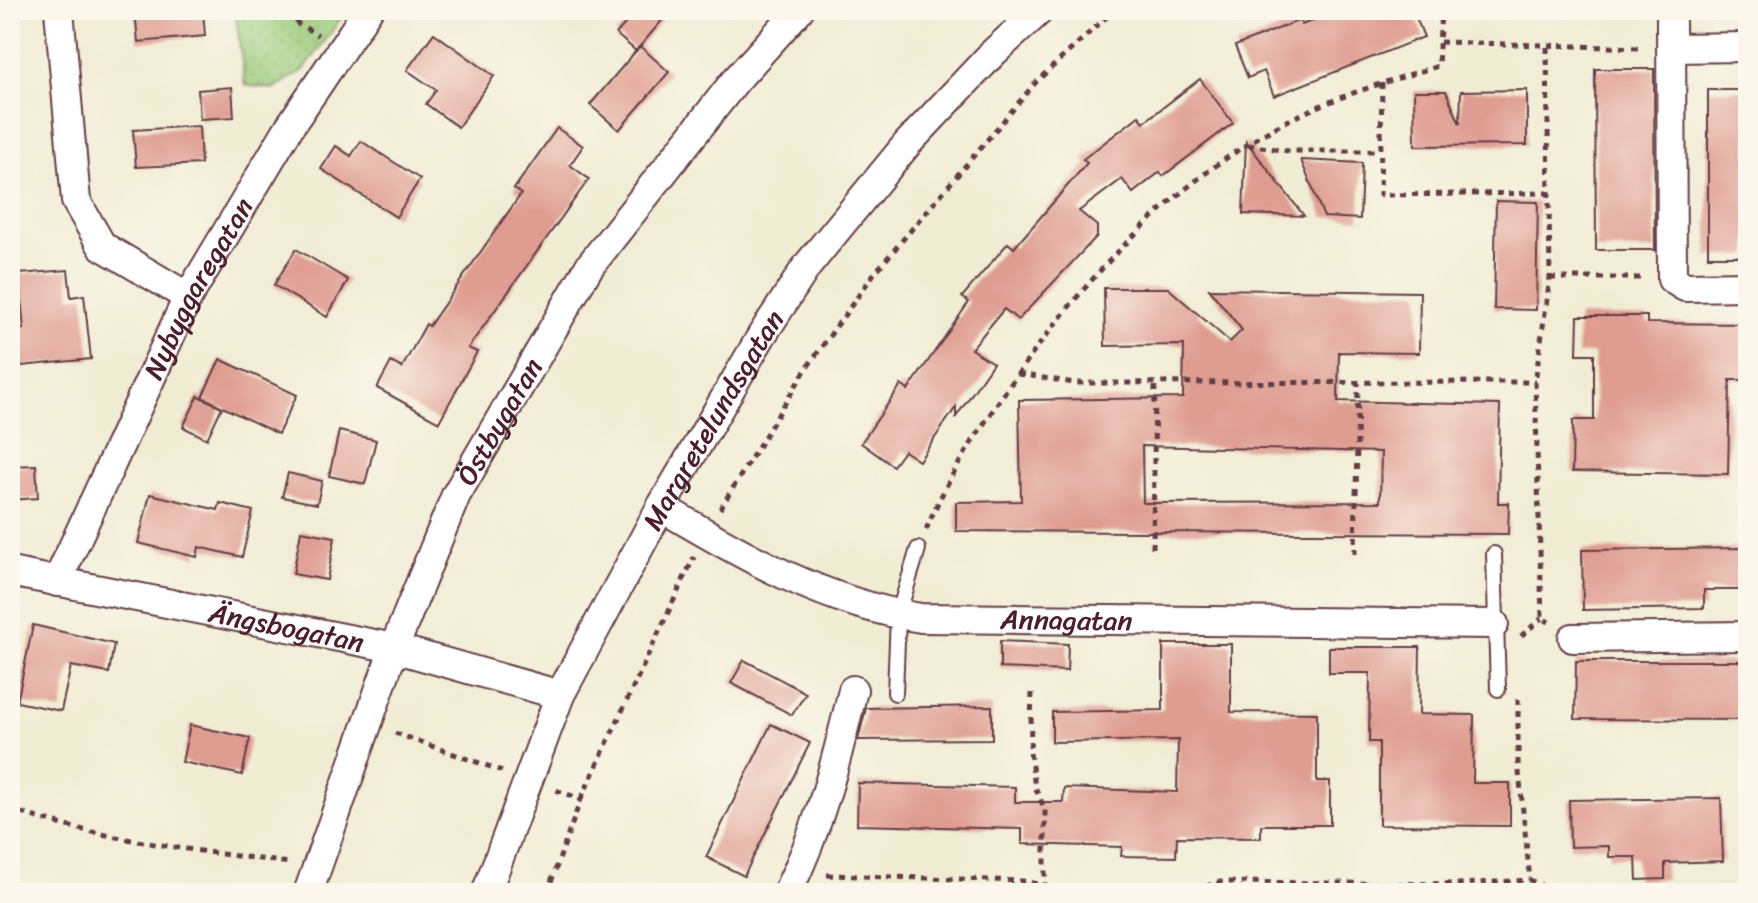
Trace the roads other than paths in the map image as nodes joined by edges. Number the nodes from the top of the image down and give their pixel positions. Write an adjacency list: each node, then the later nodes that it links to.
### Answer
1 (59, 10): 9 (street)
2 (368, 10): 9 (street, Nybyggaregatan)
3 (799, 10): 19 (street, Östbygatan)
4 (1040, 10): 10 (street, Margretelundsgatan)
5 (1671, 10): 7 (street)
6 (1748, 47): 7 (street)
7 (1671, 48): 8 (street)
8 (1748, 286)
9 (188, 297): 14 (street, Nybyggaregatan)
10 (661, 507): 15 (street, Annagatan); 23 (street, Margretelundsgatan)
11 (918, 549): 15 (lane)
12 (1494, 554): 16 (lane)
13 (10, 572): 14 (street, Ängsbogatan)
14 (57, 582): 19 (street, Ängsbogatan)
15 (898, 615): 16 (street, Annagatan); 22 (lane)
16 (1494, 624): 20 (lane)
17 (1748, 636): 18 (street)
18 (1573, 638)
19 (394, 648): 23 (street, Ängsbogatan); 24 (street, Östbygatan)
20 (1498, 689)
21 (853, 690): 25 (street)
22 (895, 693)
23 (560, 695): 26 (street, Margretelundsgatan)
24 (313, 880)
25 (792, 883)
26 (486, 893)

